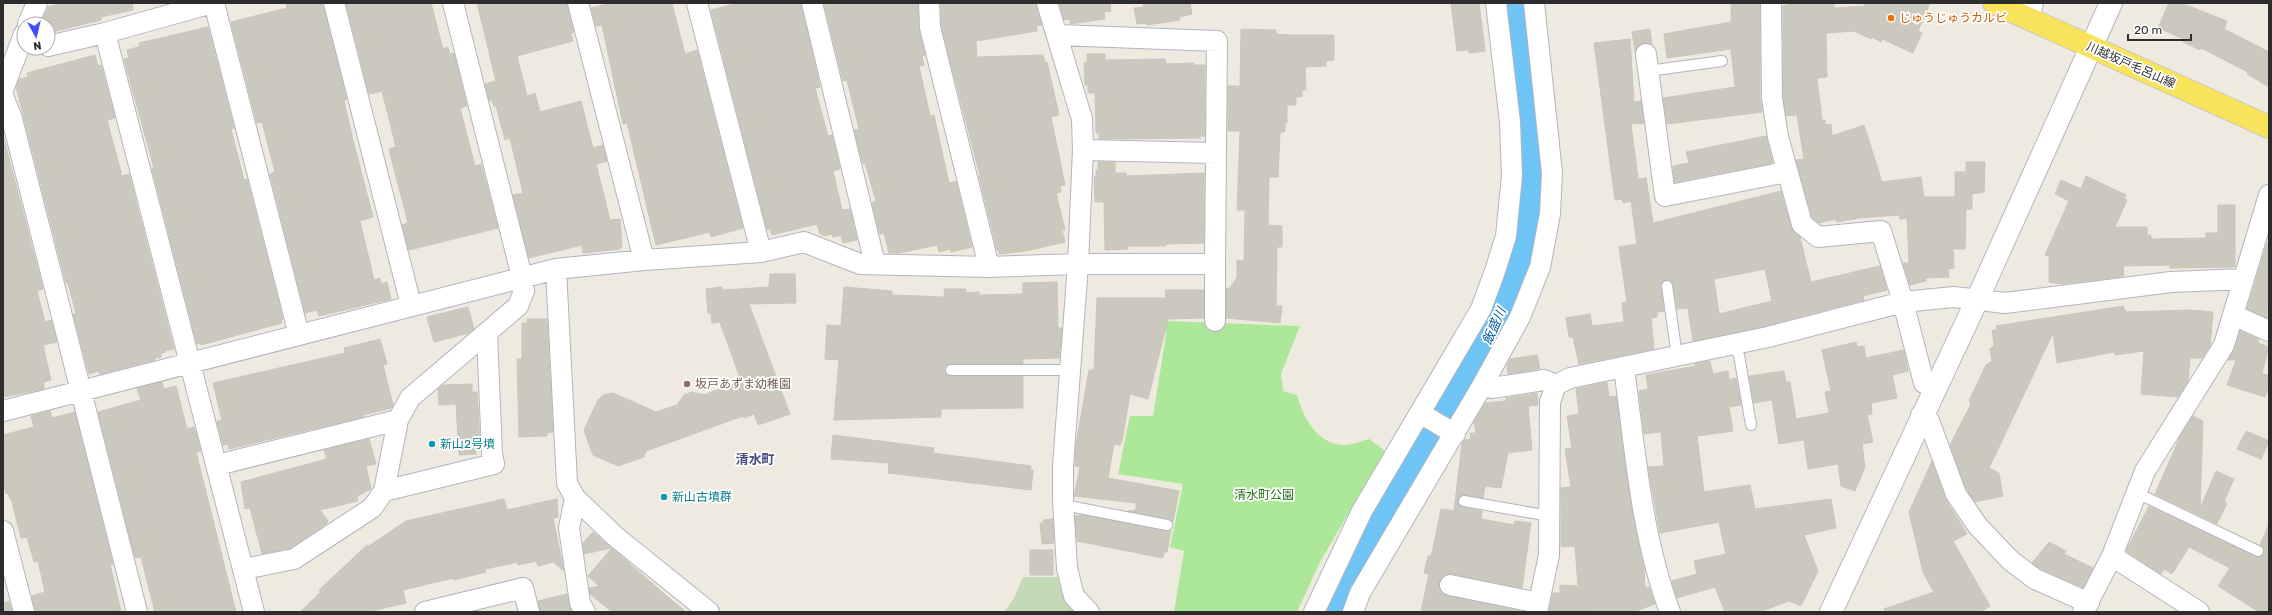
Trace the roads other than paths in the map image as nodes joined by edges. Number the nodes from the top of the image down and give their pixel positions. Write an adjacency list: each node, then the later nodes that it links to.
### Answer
1 (37, 3): 16 (street)
2 (213, 3): 17 (street); 49 (street)
3 (334, 3): 44 (street)
4 (453, 3): 39 (street)
5 (578, 3): 33 (street)
6 (697, 3): 32 (street)
7 (812, 3): 34 (street)
8 (929, 3): 37 (street)
9 (1047, 3): 18 (street)
10 (1496, 3): 61 (street)
11 (1534, 3): 57 (street)
12 (1771, 3): 30 (street)
13 (1994, 3): 15 (main road, 川越坂戸毛呂山線)
14 (2111, 3): 21 (street)
15 (2031, 12): 21 (main road, 川越坂戸毛呂山線)
16 (31, 16)
17 (105, 33): 19 (street); 52 (street)
18 (1058, 35): 28 (street); 29 (street)
19 (56, 44)
20 (16, 45): 22 (street)
21 (2092, 47): 27 (main road, 川越坂戸毛呂山線); 42 (street)
22 (10, 54): 25 (street)
23 (1722, 61): 24 (lane)
24 (1647, 63): 30 (street)
25 (3, 90)
26 (3, 96): 59 (street)
27 (2269, 127)
28 (1083, 150): 29 (street); 35 (street)
29 (1216, 153): 36 (street)
30 (1786, 172): 43 (street)
31 (2269, 195): 40 (street)
32 (761, 252): 33 (street); 34 (street)
33 (644, 260): 38 (street)
34 (876, 264): 37 (street)
35 (1078, 264): 36 (street); 37 (street); 55 (street)
36 (1215, 264): 46 (street)
37 (989, 267)
38 (556, 268): 39 (street); 69 (street)
39 (522, 277): 44 (street); 48 (street)
40 (2244, 279): 42 (street); 45 (street)
41 (1667, 286): 51 (lane)
42 (1977, 300): 43 (street); 58 (street)
43 (1903, 302): 50 (street); 58 (street)
44 (411, 305): 49 (street)
45 (2233, 315): 47 (street); 68 (street)
46 (1215, 321)
47 (2269, 331)
48 (487, 333): 63 (street); 67 (street)
49 (299, 334): 52 (street)
50 (1733, 344): 51 (street); 64 (lane)
51 (1677, 356): 53 (street)
52 (190, 361): 59 (street); 66 (street)
53 (1624, 368): 56 (street); 91 (street)
54 (951, 370): 55 (lane)
55 (1071, 370): 71 (street)
56 (1556, 385): 57 (street); 72 (street)
57 (1482, 386): 65 (street)
58 (1934, 389): 62 (street)
59 (80, 391): 60 (street); 82 (street)
60 (3, 411)
61 (1422, 414): 65 (street); 89 (street)
62 (1921, 415): 80 (street); 92 (street)
63 (398, 420): 66 (street); 67 (street)
64 (1751, 425)
65 (1452, 432): 90 (street)
66 (218, 466): 77 (street)
67 (384, 491): 77 (street)
68 (2137, 493): 75 (lane); 76 (street)
69 (574, 498): 86 (street); 87 (street)
70 (1464, 501): 72 (lane)
71 (1064, 505): 73 (lane); 88 (street)
72 (1550, 516): 79 (street)
73 (1168, 524)
74 (3, 531): 81 (street)
75 (2258, 551)
76 (2112, 556): 80 (street); 93 (street)
77 (244, 568): 83 (street)
78 (1450, 585): 79 (street)
79 (1538, 608)
80 (2086, 608)
81 (24, 612)
82 (137, 612)
83 (254, 612)
84 (425, 612): 85 (street)
85 (529, 612)
86 (584, 612)
87 (709, 612)
88 (1089, 612)
89 (1314, 612)
90 (1353, 612)
91 (1670, 612)
92 (1831, 612)
93 (2199, 612)

